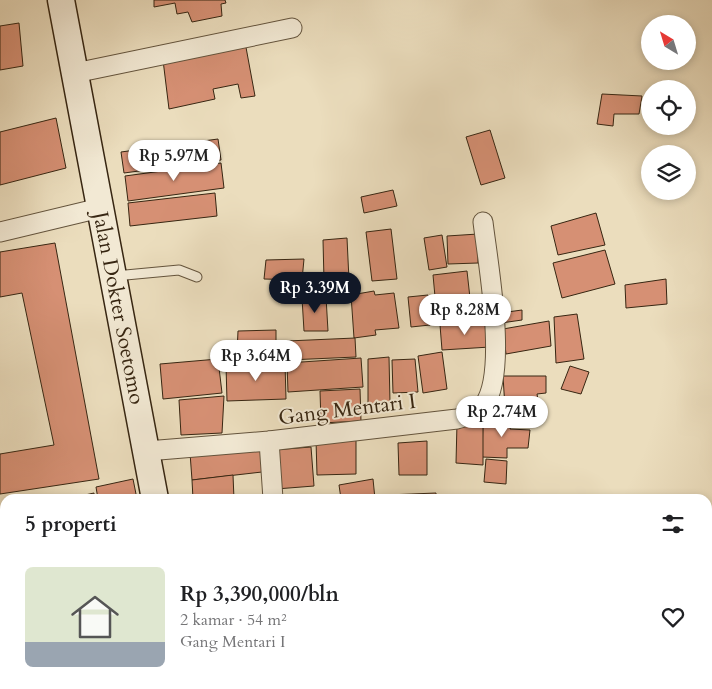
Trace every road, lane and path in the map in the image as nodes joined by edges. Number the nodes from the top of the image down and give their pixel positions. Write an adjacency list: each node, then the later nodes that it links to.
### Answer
1 (61, 0): 3 (street, Jalan Dokter Soetomo)
2 (292, 28): 3 (street)
3 (75, 73): 4 (street, Jalan Dokter Soetomo)
4 (100, 208): 6 (street); 7 (street, Jalan Dokter Soetomo)
5 (483, 222): 9 (street, Gang Mentari I)
6 (0, 232)
7 (112, 276): 8 (lane); 10 (street, Jalan Dokter Soetomo)
8 (197, 276)
9 (269, 441): 10 (street, Gang Mentari I); 12 (street)
10 (147, 451): 11 (street, Jalan Dokter Soetomo)
11 (154, 494)
12 (274, 494)

